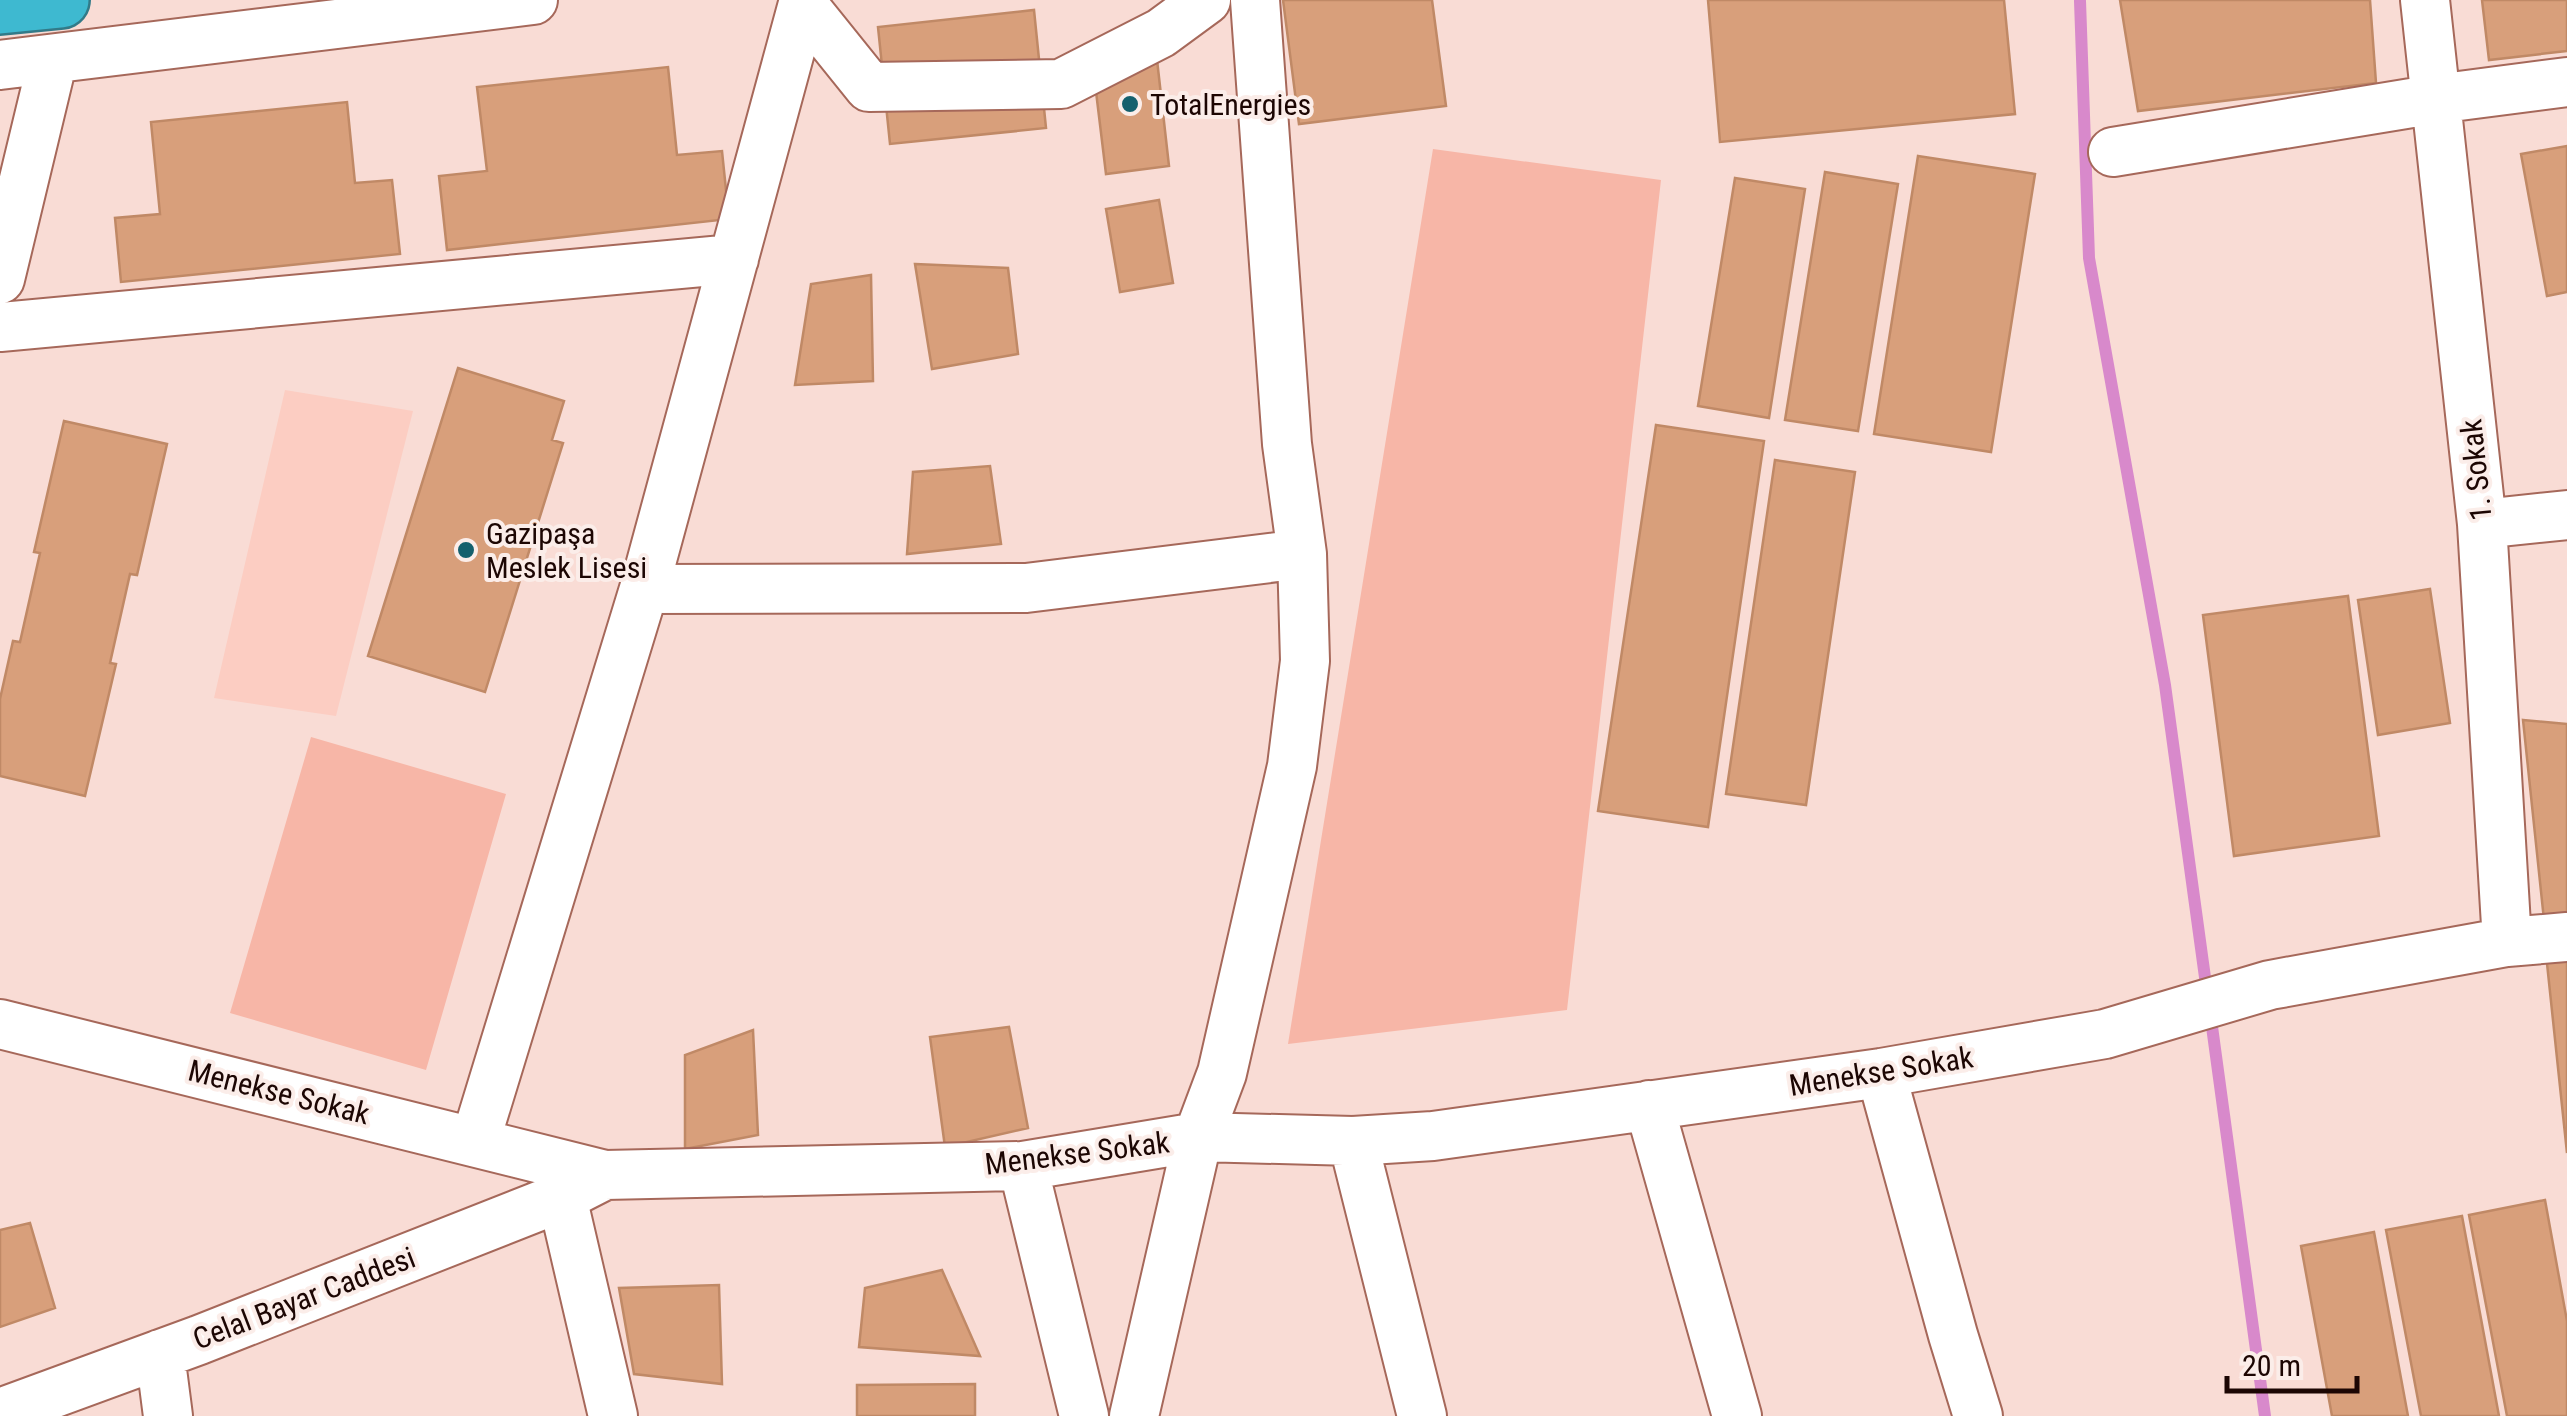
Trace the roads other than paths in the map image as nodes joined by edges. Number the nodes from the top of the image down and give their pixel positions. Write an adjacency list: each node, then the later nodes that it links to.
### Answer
1 (61, 0): 7 (highway)
2 (533, 0): 8 (street)
3 (1206, 0): 6 (street)
4 (1255, 0): 18 (street)
5 (2425, 0): 11 (street, 1. Sokak)
6 (804, 3): 13 (street)
7 (0, 6)
8 (53, 58): 9 (street); 14 (street)
9 (0, 65)
10 (2567, 82): 11 (street)
11 (2436, 99): 12 (street); 17 (street, 1. Sokak)
12 (2113, 152)
13 (734, 259): 15 (street); 19 (street)
14 (0, 279)
15 (0, 327)
16 (2567, 515): 17 (street)
17 (2482, 524): 21 (street, 1. Sokak)
18 (1302, 554): 19 (street); 25 (street)
19 (644, 589): 27 (street)
20 (2567, 937): 21 (street, Menekse Sokak)
21 (2507, 942): 23 (street, Menekse Sokak)
22 (0, 1024): 27 (street, Menekse Sokak)
23 (1881, 1073): 24 (street, Menekse Sokak); 39 (street)
24 (1649, 1104): 26 (street, Menekse Sokak); 38 (street)
25 (1198, 1137): 26 (street, Menekse Sokak); 28 (street, Menekse Sokak); 36 (street)
26 (1353, 1141): 37 (street)
27 (475, 1142): 29 (street, Menekse Sokak)
28 (1023, 1166): 29 (street, Menekse Sokak); 35 (street)
29 (605, 1175): 30 (street, Celal Bayar Caddesi)
30 (562, 1197): 31 (street, Celal Bayar Caddesi); 34 (street)
31 (160, 1354): 32 (street, Celal Bayar Caddesi); 33 (street)
32 (0, 1413)
33 (168, 1416)
34 (613, 1416)
35 (1084, 1416)
36 (1134, 1416)
37 (1422, 1416)
38 (1737, 1416)
39 (1978, 1416)

